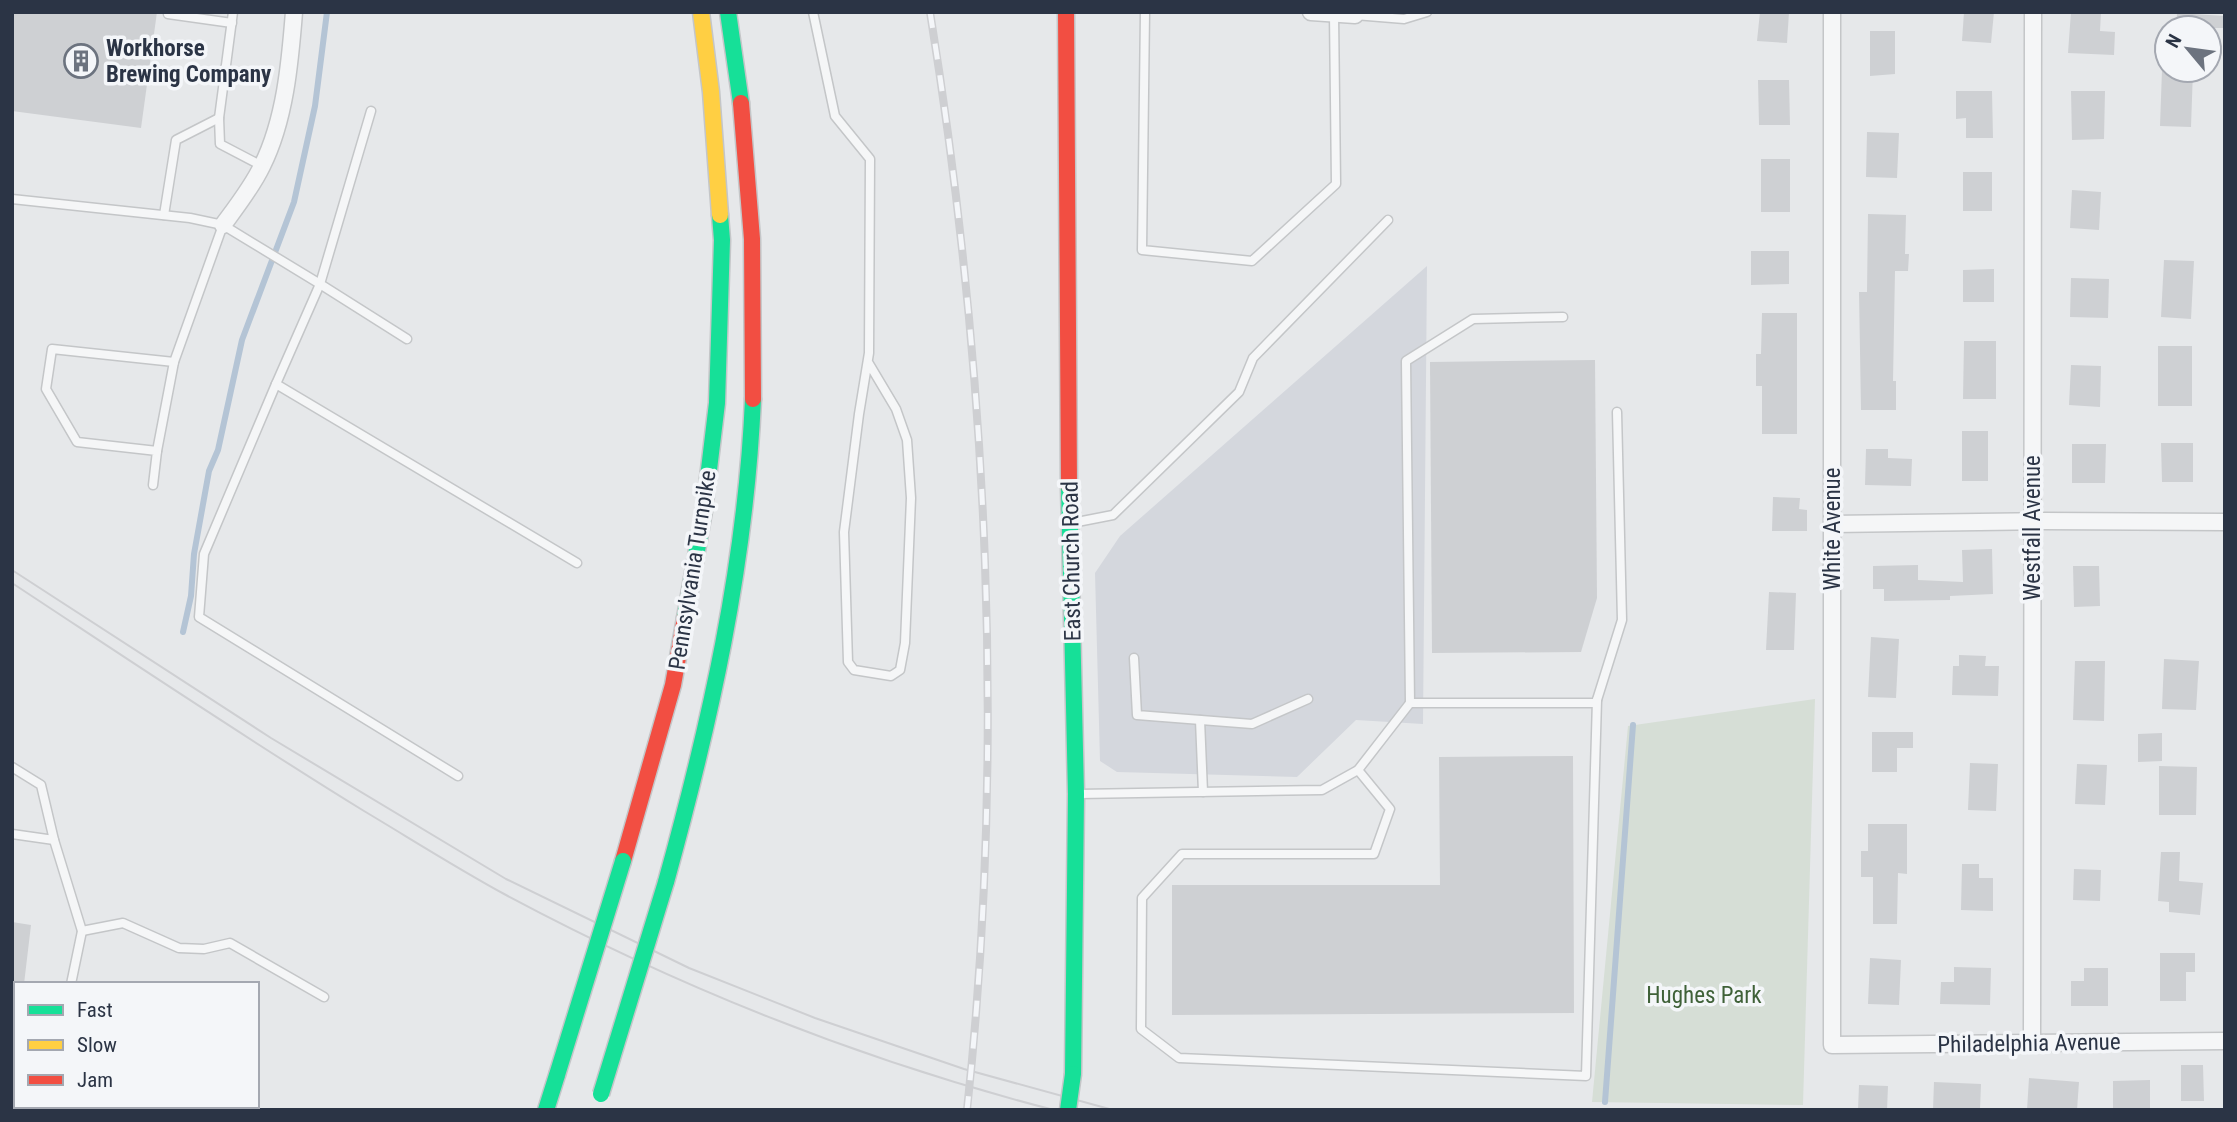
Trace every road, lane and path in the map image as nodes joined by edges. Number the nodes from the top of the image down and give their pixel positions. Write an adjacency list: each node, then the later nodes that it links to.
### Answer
1 (233, 12): 15 (lane)
2 (294, 12): 18 (street)
3 (701, 12): 56 (main road, Pennsylvania Turnpike, bridge)
4 (728, 12): 55 (main road, Pennsylvania Turnpike, bridge)
5 (813, 12): 27 (lane)
6 (1066, 12): 34 (main road, East Church Road)
7 (1144, 12): 13 (lane)
8 (1311, 12): 13 (street)
9 (1427, 12): 14 (lane)
10 (1832, 12): 35 (street, White Avenue)
11 (2033, 12): 32 (street, Westfall Avenue)
12 (168, 14): 15 (lane)
13 (1334, 14): 14 (street)
14 (1355, 15)
15 (232, 23): 17 (lane)
16 (371, 111): 23 (lane)
17 (219, 118): 18 (lane); 20 (lane)
18 (262, 166): 22 (street)
19 (12, 198): 20 (lane)
20 (164, 215): 22 (lane)
21 (1388, 220): 34 (lane)
22 (223, 225): 23 (lane); 26 (lane)
23 (320, 284): 25 (lane); 28 (lane)
24 (1563, 317): 40 (lane)
25 (407, 339)
26 (174, 362): 30 (lane); 30 (lane)
27 (868, 362): 27 (lane)
28 (275, 384): 36 (lane); 44 (lane)
29 (1617, 412): 39 (lane)
30 (158, 451): 31 (lane)
31 (153, 485)
32 (2032, 522): 33 (street); 35 (street); 53 (street, Westfall Avenue)
33 (2225, 523)
34 (1069, 524): 46 (main road, East Church Road)
35 (1832, 524): 54 (street, White Avenue)
36 (577, 563)
37 (1134, 658): 41 (lane)
38 (1308, 699): 41 (lane)
39 (1597, 700): 40 (lane); 43 (lane)
40 (1410, 703): 43 (lane)
41 (1200, 720): 45 (lane)
42 (12, 767): 48 (lane)
43 (1358, 770): 45 (lane)
44 (458, 776)
45 (1203, 792): 46 (lane)
46 (1076, 794): 57 (main road, East Church Road, bridge)
47 (12, 834): 48 (lane)
48 (54, 840): 49 (lane)
49 (82, 931): 50 (lane); 51 (lane)
50 (71, 982)
51 (324, 997)
52 (2225, 1041): 53 (street, Philadelphia Avenue)
53 (2032, 1043): 54 (street, Philadelphia Avenue)
54 (1832, 1045)
55 (599, 1102)
56 (546, 1110)
57 (1068, 1110)

